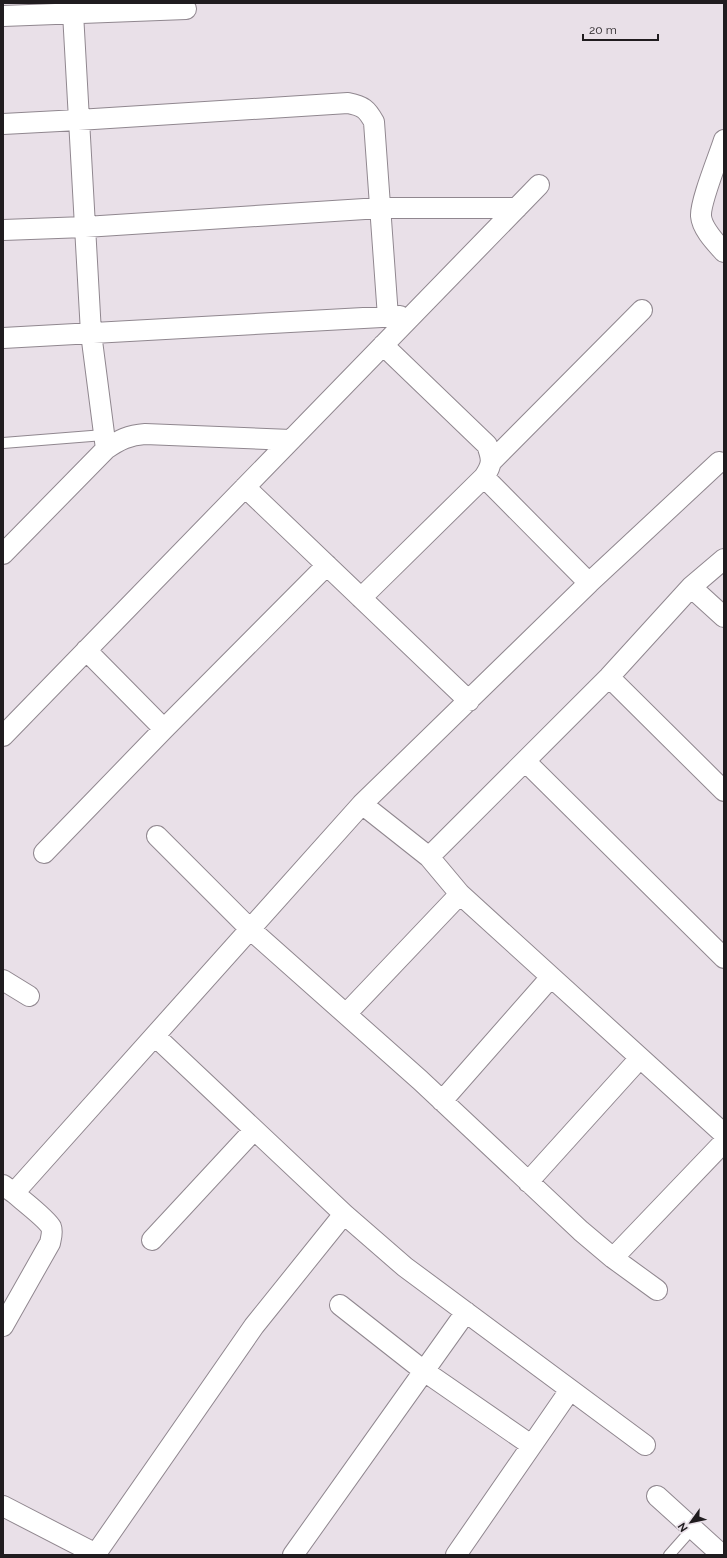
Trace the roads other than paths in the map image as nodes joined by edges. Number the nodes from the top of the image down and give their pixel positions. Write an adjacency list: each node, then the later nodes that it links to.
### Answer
1 (186, 9): 2 (street)
2 (73, 13): 3 (street); 4 (street)
3 (3, 16)
4 (78, 120): 5 (street); 8 (street); 10 (street)
5 (3, 124)
6 (724, 140): 12 (street)
7 (539, 185): 9 (street)
8 (380, 208): 9 (street); 10 (street); 15 (street)
9 (517, 208): 14 (street)
10 (84, 227): 11 (street); 16 (street)
11 (3, 230)
12 (724, 252)
13 (642, 310): 23 (street)
14 (412, 316): 15 (street); 18 (street)
15 (388, 317): 16 (street)
16 (91, 334): 17 (street); 20 (street)
17 (3, 338)
18 (384, 345): 19 (street); 23 (street)
19 (291, 440): 20 (street); 24 (street)
20 (105, 442): 21 (lane); 25 (street)
21 (3, 443)
22 (719, 462): 28 (street)
23 (488, 469): 28 (street); 30 (street)
24 (244, 487): 27 (street); 32 (street)
25 (3, 554)
26 (724, 559): 29 (street)
27 (327, 565): 30 (street); 35 (street)
28 (589, 582): 34 (street)
29 (691, 587): 31 (street); 33 (street)
30 (361, 598): 34 (street)
31 (724, 617)
32 (86, 650): 35 (street); 36 (street)
33 (609, 677): 37 (street); 38 (street)
34 (469, 700): 39 (street)
35 (164, 729): 41 (street)
36 (3, 736)
37 (525, 761): 42 (street); 45 (street)
38 (724, 791)
39 (362, 804): 42 (street); 44 (street)
40 (157, 836): 44 (street)
41 (44, 853)
42 (429, 857): 43 (street)
43 (460, 894): 46 (street); 49 (street)
44 (250, 929): 49 (street); 50 (street)
45 (724, 958)
46 (551, 977): 51 (street); 52 (street)
47 (3, 980): 48 (street)
48 (28, 996)
49 (346, 1014): 52 (street)
50 (155, 1036): 53 (street); 57 (street)
51 (640, 1058): 54 (street); 56 (street)
52 (442, 1101): 56 (street)
53 (254, 1130): 58 (street); 59 (street)
54 (724, 1134)
55 (724, 1142): 60 (street)
56 (528, 1182): 60 (street)
57 (8, 1189): 64 (street)
58 (344, 1214): 63 (street); 72 (street)
59 (152, 1240)
60 (613, 1258): 61 (street)
61 (658, 1290)
62 (340, 1305): 65 (street)
63 (466, 1312): 65 (street); 66 (street)
64 (3, 1326)
65 (424, 1372): 67 (street); 73 (street)
66 (570, 1390): 67 (street); 68 (street)
67 (531, 1445): 74 (street)
68 (645, 1445)
69 (657, 1496): 71 (street)
70 (3, 1506): 72 (street)
71 (693, 1528): 75 (lane); 76 (street)
72 (96, 1555)
73 (293, 1555)
74 (456, 1555)
75 (669, 1555)
76 (722, 1555)

